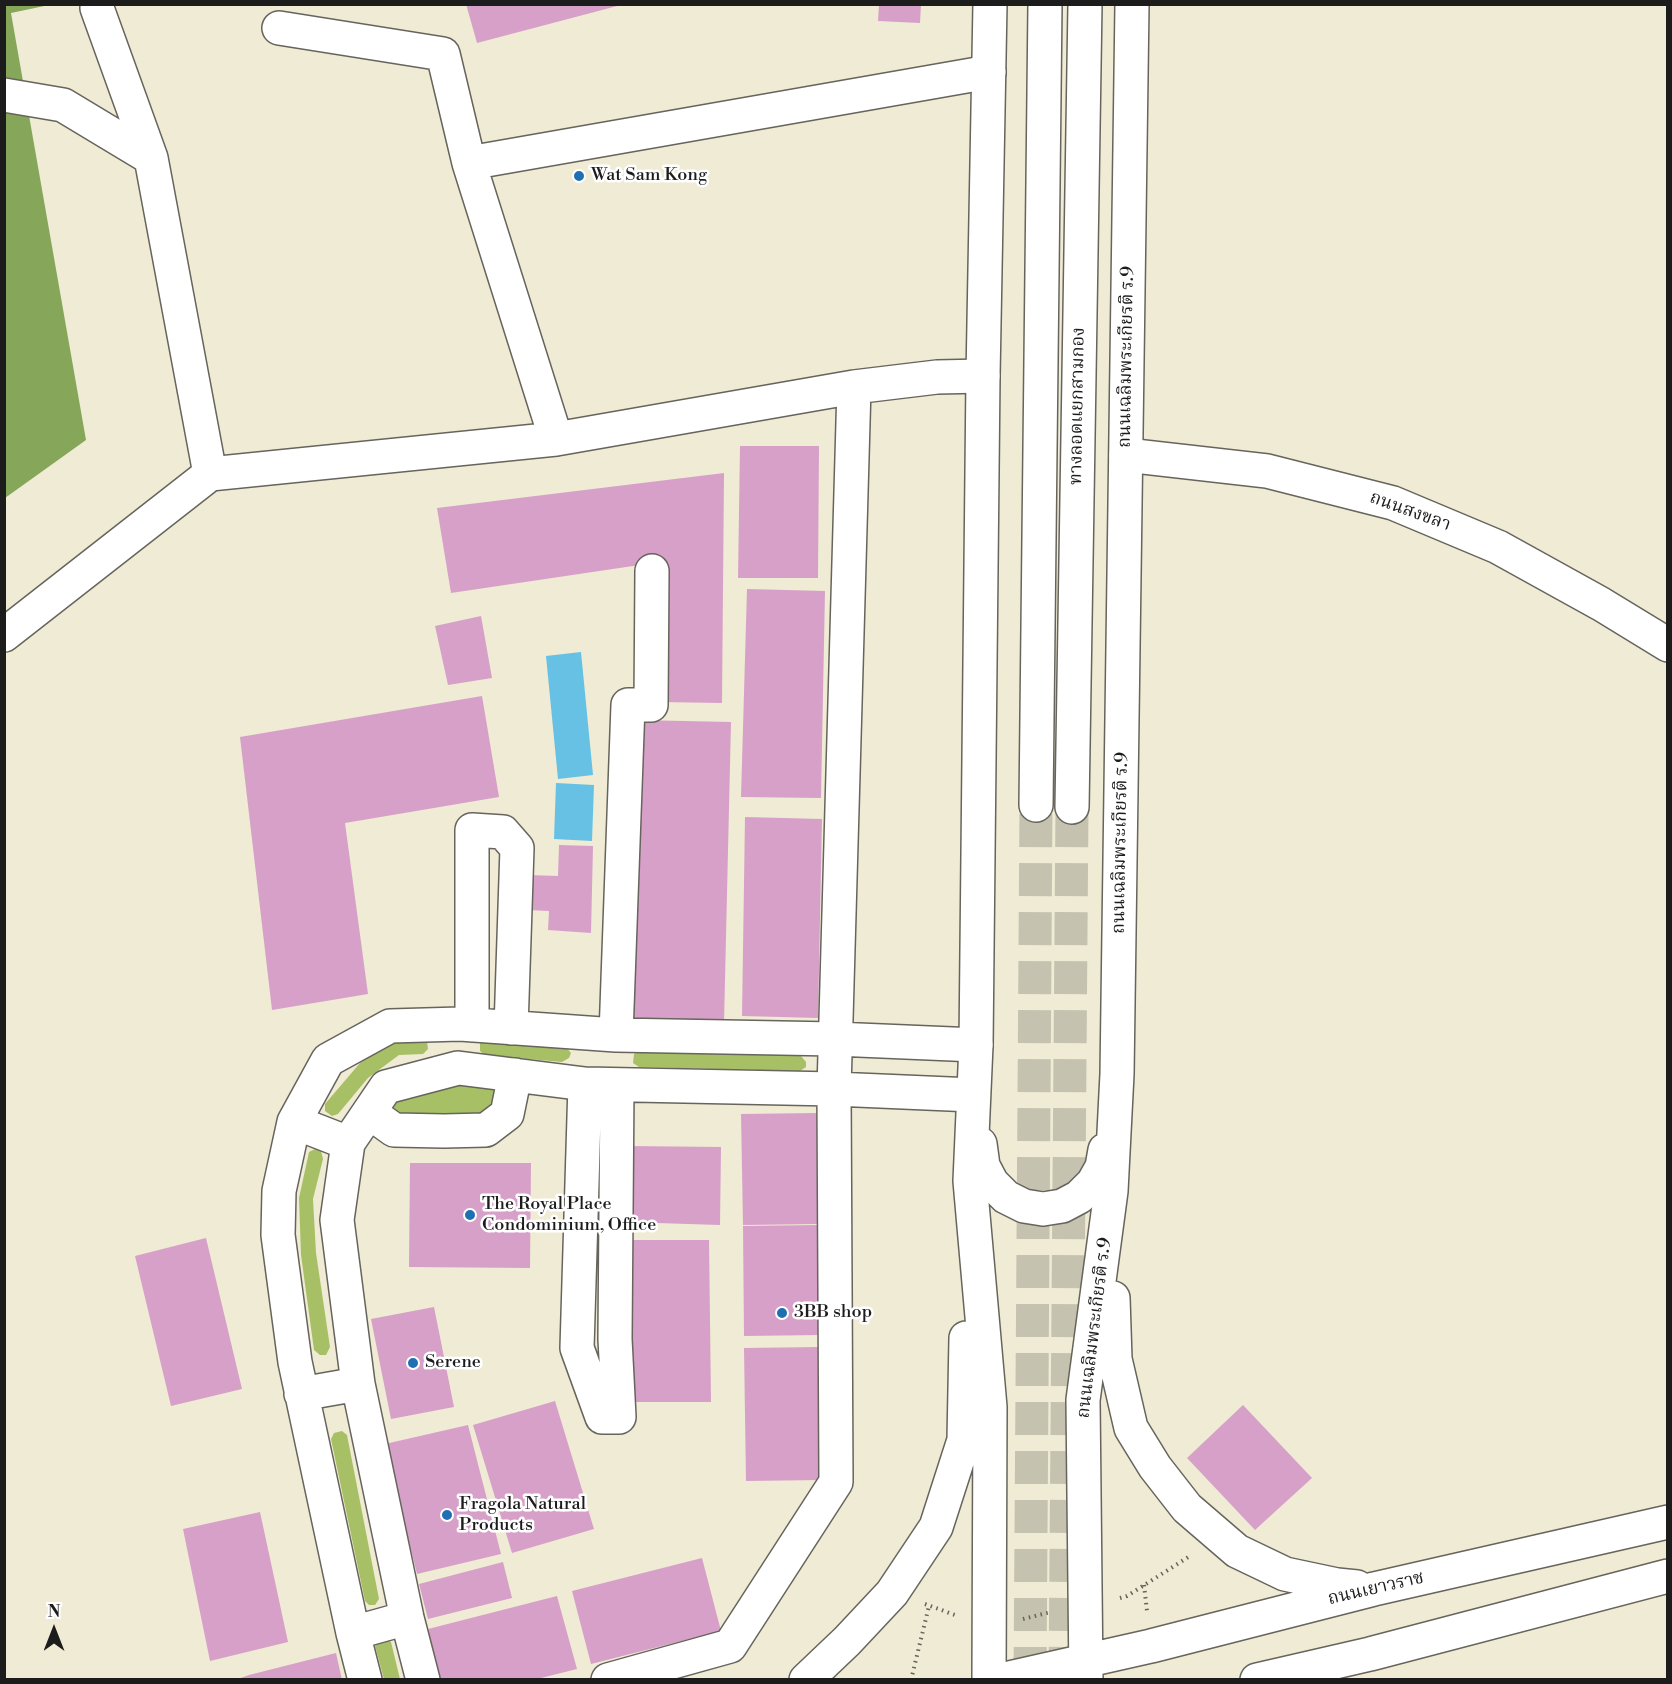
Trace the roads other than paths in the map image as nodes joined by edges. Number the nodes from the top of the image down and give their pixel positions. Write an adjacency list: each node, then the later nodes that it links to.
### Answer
1 (990, 4): 7 (street)
2 (1045, 4): 19 (street, ทางลอดแยกสามกอง)
3 (1084, 4): 20 (street, ทางลอดแยกสามกอง)
4 (1132, 4): 14 (street, ถนนเฉลิมพระเกียรติ ร.9)
5 (97, 8): 9 (street)
6 (279, 28): 10 (street)
7 (989, 72): 10 (street); 11 (street)
8 (4, 94): 9 (street)
9 (151, 158): 15 (street)
10 (469, 163): 13 (street)
11 (983, 376): 12 (street); 25 (street)
12 (854, 387): 13 (street); 24 (street)
13 (556, 439): 15 (street)
14 (1126, 455): 18 (street, ถนนสงขลา); 27 (street, ถนนเฉลิมพระเกียรติ ร.9)
15 (210, 474): 17 (street)
16 (652, 571): 23 (street)
17 (4, 635)
18 (1668, 645)
19 (1036, 805)
20 (1072, 807)
21 (466, 1025): 22 (street); 22 (street); 26 (street); 33 (street)
22 (510, 1028): 23 (street)
23 (610, 1035): 24 (street); 29 (street)
24 (835, 1039): 25 (street); 30 (street)
25 (975, 1045): 31 (street)
26 (458, 1068): 28 (street); 32 (street)
27 (1117, 1074): 31 (street); 36 (street, ถนนเฉลิมพระเกียรติ ร.9)
28 (515, 1075): 29 (street); 32 (street)
29 (601, 1084): 29 (street); 30 (street)
30 (834, 1089): 31 (street); 48 (street)
31 (973, 1095): 35 (street)
32 (369, 1112): 34 (street)
33 (294, 1122): 34 (street); 38 (street)
34 (348, 1143): 37 (street)
35 (970, 1181): 49 (street); 50 (street)
36 (1111, 1191): 41 (street); 45 (street, ถนนเฉลิมพระเกียรติ ร.9)
37 (358, 1384): 38 (street); 42 (street)
38 (301, 1394): 43 (street)
39 (1668, 1522): 41 (street, ถนนเยาวราช)
40 (1668, 1576): 44 (street)
41 (1374, 1589): 45 (street, ถนนเยาวราช)
42 (407, 1618): 43 (street); 47 (street)
43 (353, 1633): 46 (street)
44 (1370, 1654): 52 (street); 53 (street)
45 (1086, 1670): 51 (street, ถนนเยาวราช)
46 (365, 1680)
47 (423, 1680)
48 (608, 1680)
49 (806, 1680)
50 (989, 1680)
51 (1000, 1680)
52 (1257, 1680)
53 (1338, 1680)

